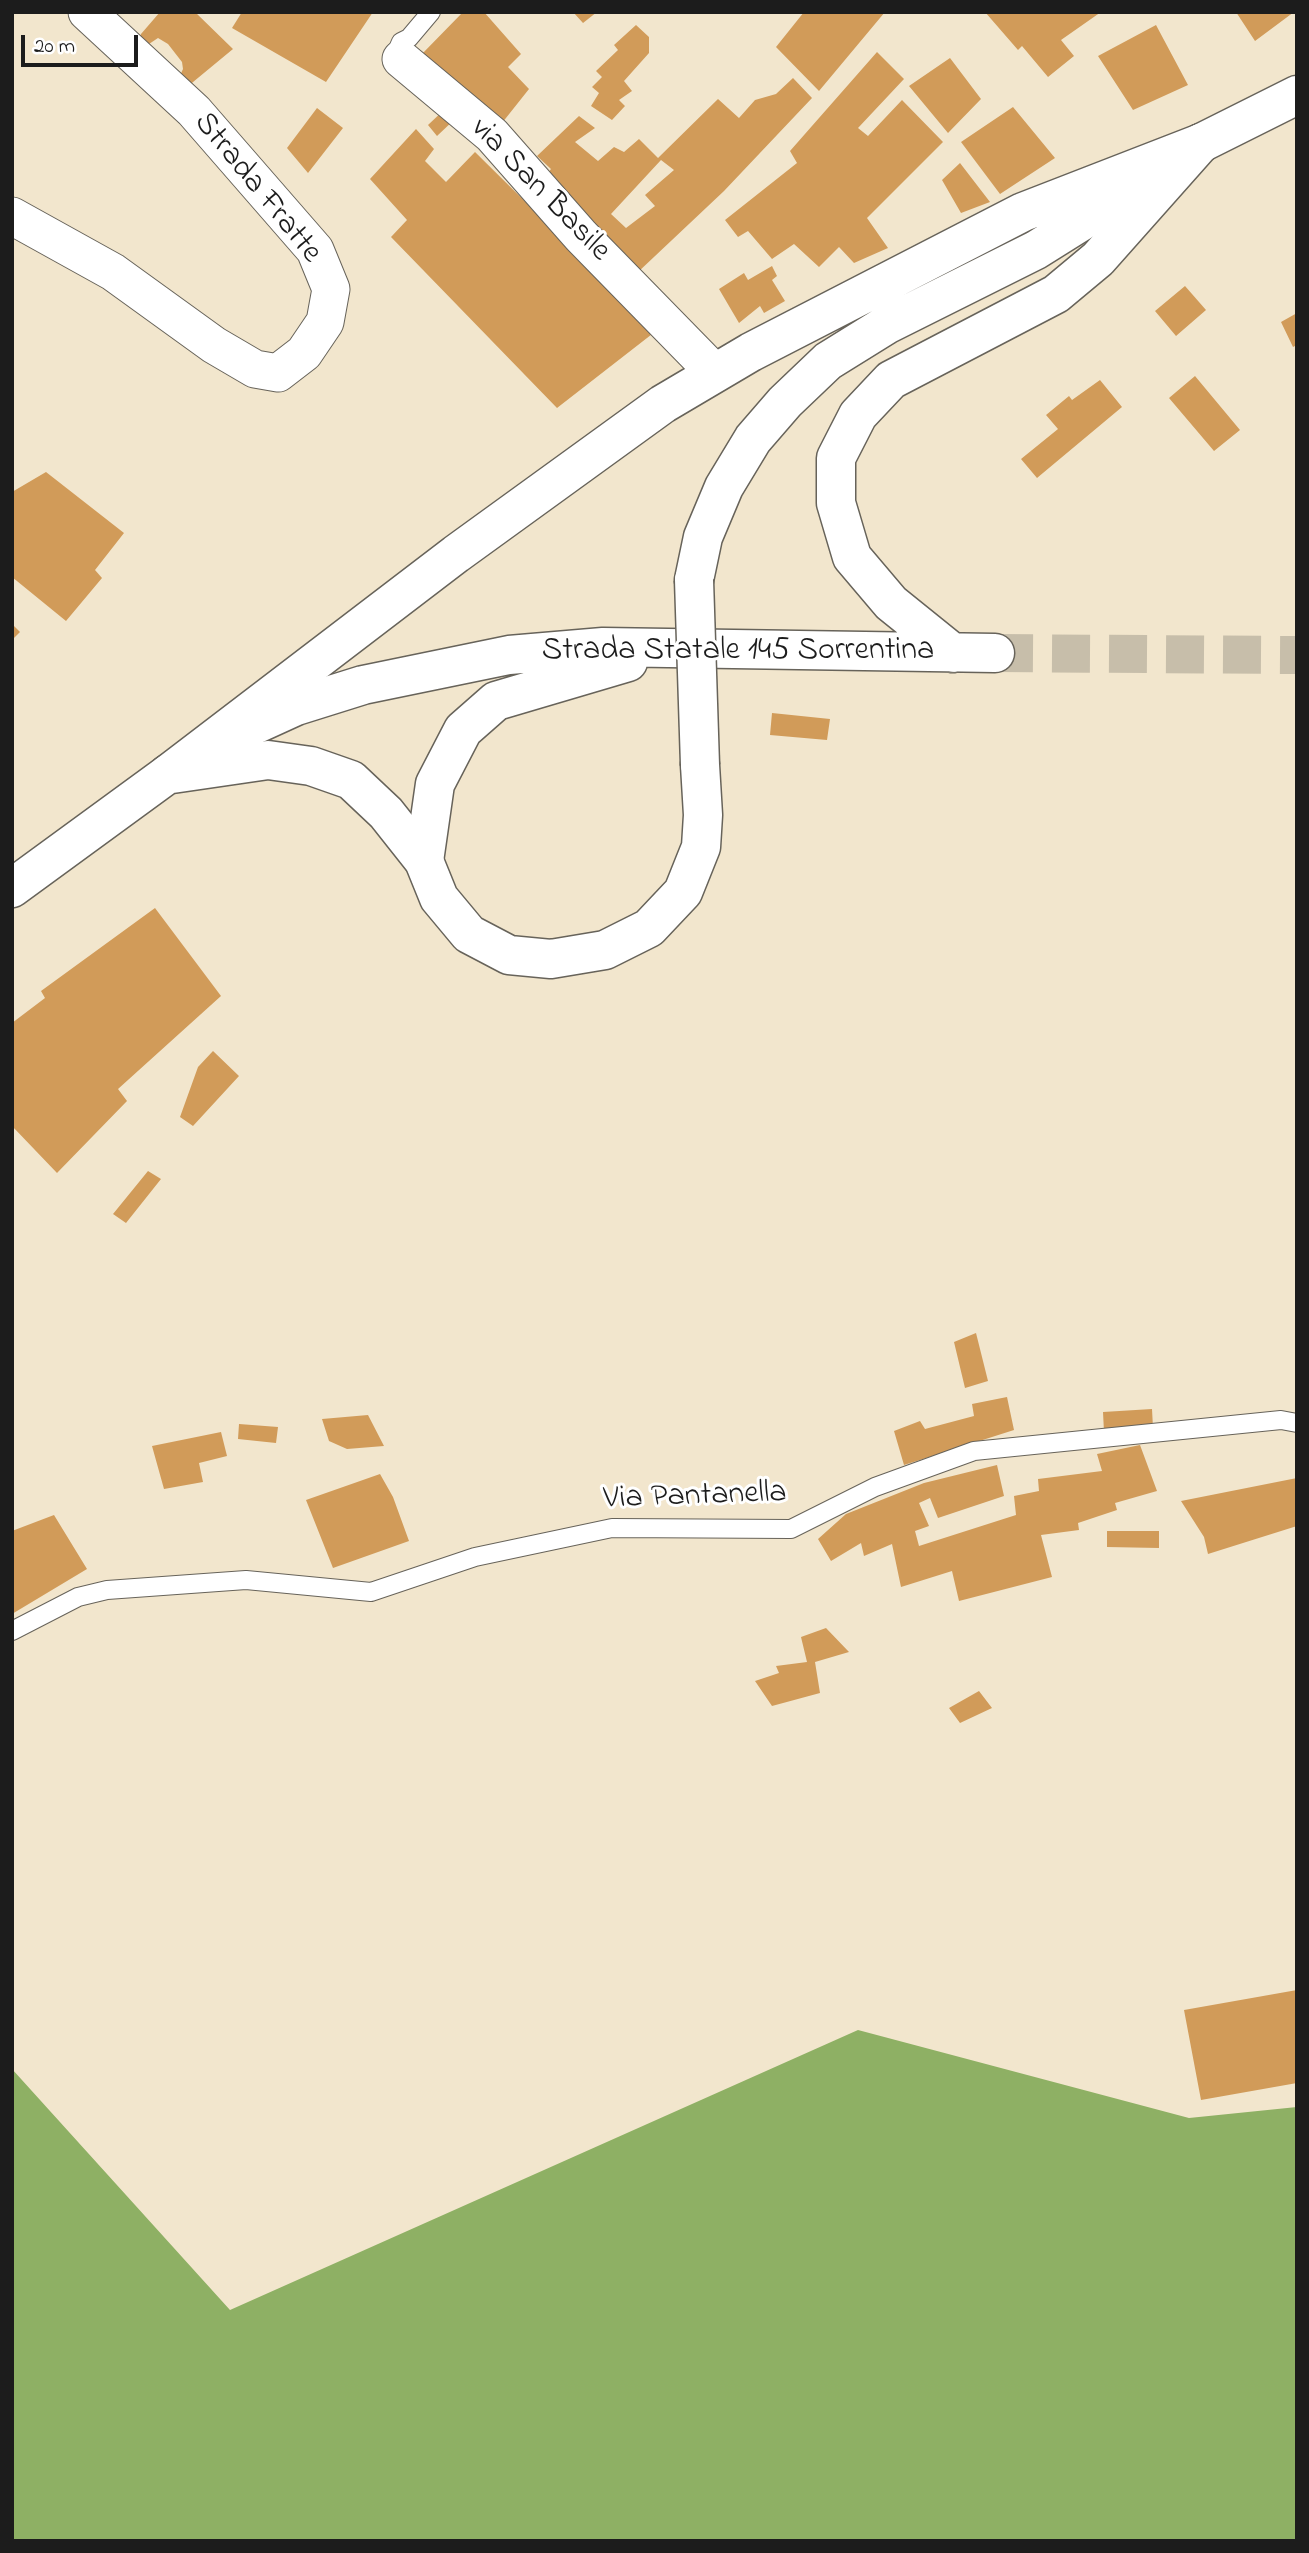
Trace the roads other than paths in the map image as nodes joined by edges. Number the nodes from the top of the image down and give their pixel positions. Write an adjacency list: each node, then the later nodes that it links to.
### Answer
1 (87, 12): 6 (street, Strada Fratte)
2 (431, 12): 3 (lane, via San Basile)
3 (401, 59): 7 (street, via San Basile)
4 (1297, 95): 5 (main road)
5 (1201, 143): 7 (main road); 9 (main road); 12 (main road, bridge)
6 (12, 216)
7 (715, 373): 11 (main road)
8 (674, 648): 9 (main road, Strada Statale 145 Sorrentina); 11 (main road, Strada Statale 145 Sorrentina); 12 (main road)
9 (953, 653): 10 (main road, Strada Statale 145 Sorrentina)
10 (995, 653)
11 (168, 774): 12 (main road); 13 (main road)
12 (424, 861)
13 (12, 888)
14 (1297, 1423): 15 (lane, Via Pantanella)
15 (12, 1631)

